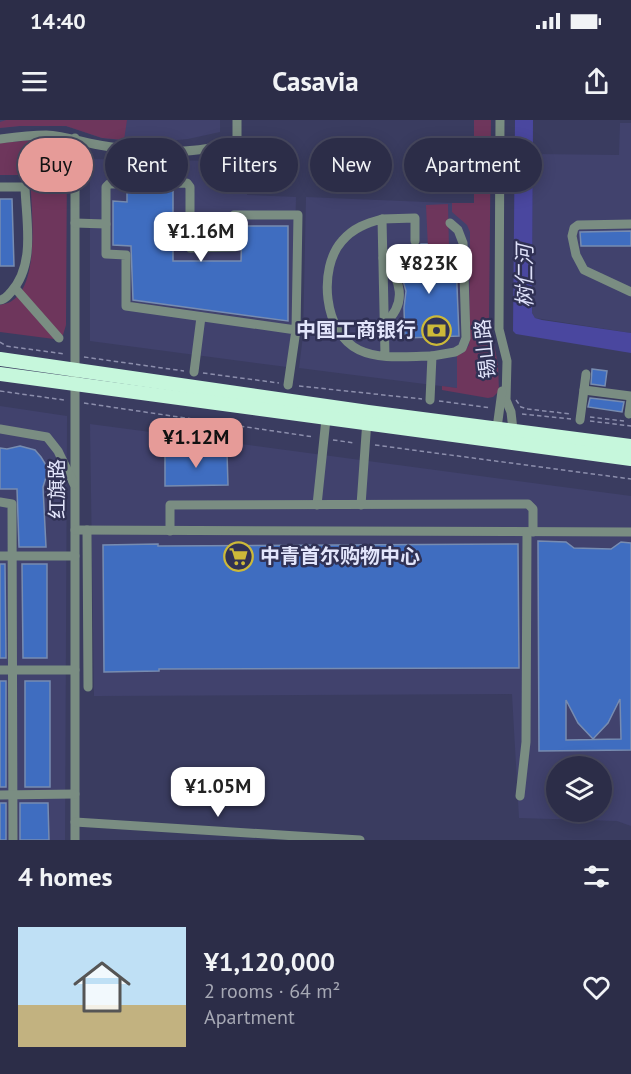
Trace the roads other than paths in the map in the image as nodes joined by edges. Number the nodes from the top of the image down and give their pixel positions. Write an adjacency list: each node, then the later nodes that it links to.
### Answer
1 (237, 120): 6 (street)
2 (495, 120): 39 (street, 锡山路)
3 (500, 120): 41 (street, 锡山路)
4 (75, 138): 5 (street)
5 (0, 139)
6 (93, 144)
7 (0, 187): 16 (street)
8 (75, 192): 10 (street, 红旗路)
9 (382, 219): 14 (street); 15 (street); 23 (street)
10 (75, 223): 12 (street); 26 (street, 红旗路)
11 (450, 223): 24 (street)
12 (106, 224): 19 (street); 21 (street)
13 (631, 224): 17 (street)
14 (415, 241)
15 (383, 258): 20 (street); 20 (street)
16 (15, 288): 18 (street); 22 (street)
17 (631, 292)
18 (0, 300)
19 (201, 317): 21 (street); 27 (street)
20 (384, 324): 23 (street)
21 (296, 330): 31 (street)
22 (59, 338)
23 (385, 356): 24 (street)
24 (432, 356): 34 (street)
25 (0, 359): 26 (highway)
26 (75, 362): 30 (street, 红旗路); 35 (highway)
27 (194, 372)
28 (0, 374): 30 (highway)
29 (586, 375): 32 (street)
30 (76, 384): 38 (highway); 44 (street, 红旗路)
31 (288, 384)
32 (584, 390): 33 (street); 36 (street)
33 (631, 398): 37 (street)
34 (430, 400)
35 (367, 418): 38 (highway); 39 (highway); 43 (highway); 47 (street)
36 (581, 418)
37 (630, 418)
38 (326, 419): 46 (street)
39 (497, 428): 41 (highway)
40 (0, 429): 44 (street)
41 (513, 430): 42 (highway)
42 (631, 446)
43 (631, 459)
44 (75, 486): 48 (street, 红旗路)
45 (0, 502): 54 (street)
46 (317, 505): 47 (street); 50 (street)
47 (361, 505): 51 (street)
48 (75, 530): 49 (street); 55 (street, 红旗路)
49 (87, 530): 50 (street); 59 (street)
50 (170, 531): 51 (street)
51 (530, 532): 52 (street); 63 (street)
52 (631, 532)
53 (0, 556): 54 (street)
54 (12, 556): 55 (street); 57 (street)
55 (75, 556): 58 (street, 红旗路)
56 (0, 670): 57 (street)
57 (12, 670): 58 (street); 60 (street)
58 (75, 670): 61 (street, 红旗路)
59 (88, 687)
60 (13, 794): 61 (street); 62 (street); 68 (street)
61 (75, 794): 64 (street, 红旗路)
62 (0, 795)
63 (520, 796)
64 (75, 822): 65 (street); 69 (street, 红旗路)
65 (191, 830): 66 (street); 70 (street)
66 (270, 837): 67 (street)
67 (325, 839): 71 (street)
68 (13, 840)
69 (75, 840)
70 (190, 840)
71 (360, 840)

